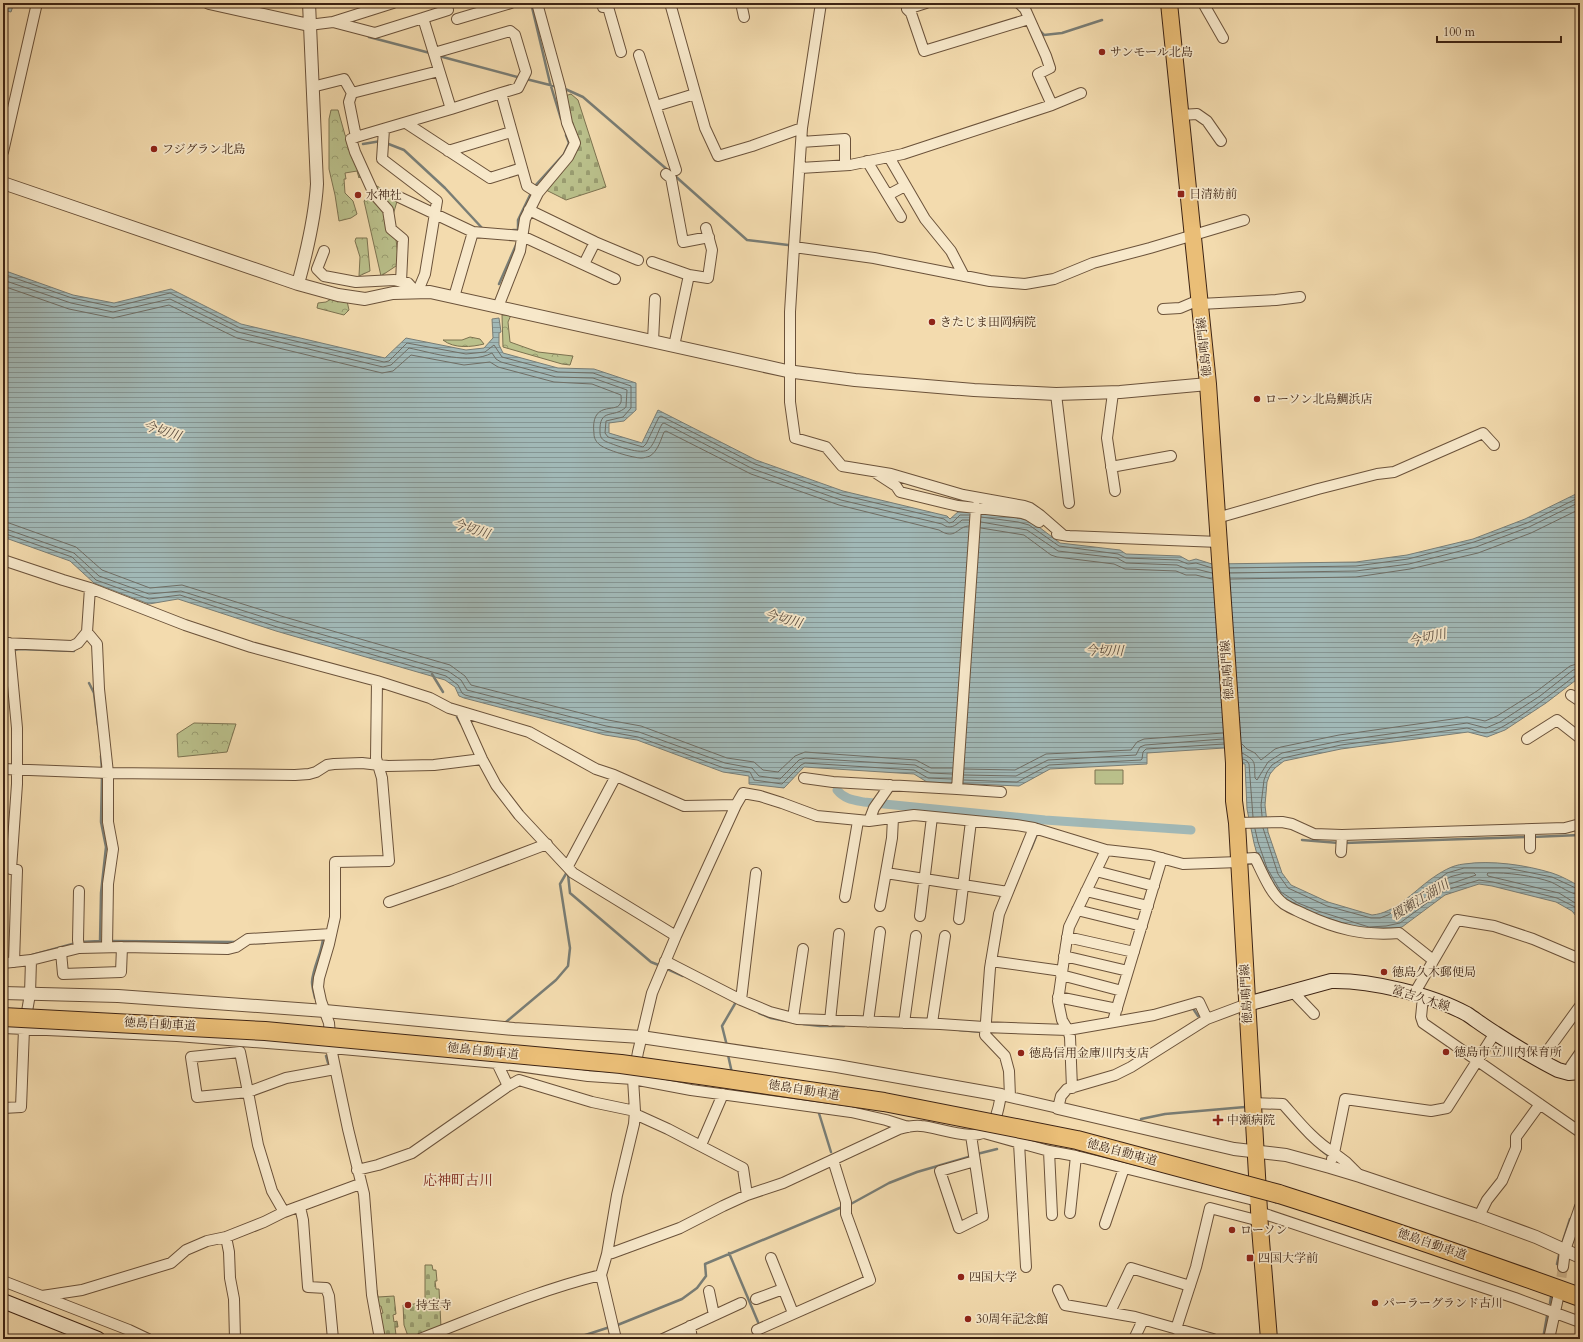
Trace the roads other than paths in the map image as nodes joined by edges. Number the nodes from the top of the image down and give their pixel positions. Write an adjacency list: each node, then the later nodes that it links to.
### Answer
1 (37, 3): 45 (street)
2 (209, 3): 22 (street)
3 (309, 3): 22 (street)
4 (393, 3): 21 (street)
5 (511, 3): 19 (street)
6 (537, 3): 55 (street)
7 (602, 3): 24 (street)
8 (740, 3): 17 (street)
9 (821, 3): 38 (street)
10 (926, 3): 15 (street)
11 (1019, 3): 20 (street)
12 (1168, 3): 36 (main road, 徳島鳴門線)
13 (1203, 3): 23 (street)
14 (673, 4): 32 (street)
15 (905, 6): 20 (street)
16 (448, 10): 18 (street)
17 (744, 17)
18 (423, 18): 21 (street); 25 (street)
19 (457, 19)
20 (1029, 19): 33 (street)
21 (333, 22): 22 (street)
22 (309, 25): 28 (street)
23 (1223, 38)
24 (621, 52)
25 (434, 53): 27 (street); 31 (street)
26 (639, 55): 34 (street)
27 (439, 71): 29 (street); 35 (street)
28 (312, 87): 29 (street); 75 (street)
29 (352, 93): 41 (street)
30 (1081, 93): 33 (street)
31 (501, 94): 35 (street); 40 (street)
32 (695, 94): 34 (street); 38 (street)
33 (1052, 105): 46 (street)
34 (656, 106): 51 (street)
35 (451, 109): 37 (street)
36 (1181, 115): 42 (street); 64 (main road, 徳島鳴門線)
37 (406, 123): 39 (street); 44 (street)
38 (802, 128): 43 (street)
39 (384, 130): 41 (street); 59 (street)
40 (511, 132): 44 (street); 49 (street)
41 (356, 137): 74 (street)
42 (1221, 141)
43 (801, 142): 48 (street); 50 (street)
44 (448, 151): 49 (street)
45 (3, 152)
46 (889, 157): 47 (street); 54 (street)
47 (867, 162): 48 (street); 56 (street)
48 (845, 165): 50 (street)
49 (522, 168): 55 (street)
50 (800, 168): 66 (street)
51 (676, 170)
52 (666, 174): 71 (street)
53 (3, 183): 75 (street)
54 (905, 186): 56 (street); 72 (street)
55 (538, 193): 58 (street)
56 (888, 195): 60 (street)
57 (399, 197): 59 (street)
58 (529, 210): 63 (street); 65 (street)
59 (435, 214): 62 (street); 76 (street)
60 (901, 217)
61 (1244, 220): 64 (street)
62 (473, 232): 63 (street); 77 (street)
63 (522, 236): 70 (street); 81 (street)
64 (1193, 236): 72 (street); 80 (main road, 徳島鳴門線)
65 (595, 242): 68 (street); 70 (street)
66 (794, 247): 72 (street); 85 (street)
67 (324, 251): 74 (street)
68 (638, 260)
69 (652, 262): 71 (street)
70 (584, 264): 73 (street)
71 (689, 275): 84 (street)
72 (964, 276)
73 (615, 279)
74 (401, 282): 76 (street)
75 (298, 284): 76 (street)
76 (417, 293): 77 (street)
77 (454, 297): 81 (street)
78 (1300, 297): 80 (street)
79 (655, 299): 83 (street)
80 (1200, 302): 82 (street); 86 (main road, 徳島鳴門線)
81 (498, 307): 83 (street)
82 (1163, 309)
83 (653, 341): 84 (street)
84 (674, 346): 85 (street)
85 (790, 371): 88 (street); 92 (street)
86 (1208, 384): 87 (street); 96 (main road, 徳島鳴門線)
87 (1113, 393): 88 (street); 91 (street)
88 (1056, 394): 94 (street)
89 (1494, 445): 96 (street)
90 (1171, 456): 91 (street)
91 (1111, 467): 93 (street)
92 (874, 472): 95 (street); 97 (street)
93 (1115, 491)
94 (1069, 503)
95 (976, 509): 97 (street); 117 (street)
96 (1217, 518): 98 (main road, 徳島鳴門線)
97 (1062, 535): 98 (street)
98 (1219, 544): 125 (main road, 徳島鳴門線)
99 (3, 560): 100 (street)
100 (90, 588): 101 (street); 103 (street)
101 (87, 632): 102 (street); 113 (street)
102 (8, 647): 112 (street)
103 (377, 681): 106 (street); 110 (street)
104 (1571, 694): 105 (street)
105 (1580, 701)
106 (461, 712): 109 (street); 114 (street)
107 (1580, 738): 108 (street)
108 (1527, 739)
109 (479, 760): 110 (street); 128 (street)
110 (378, 765): 113 (street); 151 (street)
111 (3, 769): 112 (street)
112 (17, 769): 113 (street); 164 (street)
113 (104, 773): 157 (street)
114 (616, 776): 119 (street); 132 (street)
115 (804, 778): 116 (street)
116 (890, 785): 117 (street); 123 (street)
117 (957, 787): 118 (street)
118 (1001, 792)
119 (736, 805): 122 (street); 153 (street)
120 (932, 817): 121 (street); 124 (street); 136 (street)
121 (893, 818): 123 (street); 135 (street)
122 (858, 821): 123 (street); 142 (street)
123 (869, 821)
124 (971, 821): 127 (street); 137 (street)
125 (1240, 823): 126 (street); 131 (main road, 徳島鳴門線)
126 (1580, 824)
127 (1034, 828): 129 (street); 141 (street)
128 (544, 845): 132 (street); 143 (street)
129 (1106, 850): 130 (street); 133 (street)
130 (1162, 858): 131 (street); 138 (street)
131 (1239, 861): 167 (street); 180 (main road, 徳島鳴門線)
132 (568, 866): 153 (street)
133 (1096, 870): 138 (street); 140 (street)
134 (756, 873): 179 (street)
135 (886, 873): 136 (street); 144 (street)
136 (924, 879): 137 (street); 147 (street)
137 (963, 884): 141 (street); 148 (street)
138 (1154, 886): 145 (street)
139 (79, 890): 158 (street)
140 (1086, 891): 145 (street); 146 (street)
141 (1008, 892): 168 (street)
142 (845, 897)
143 (389, 902)
144 (880, 906)
145 (1148, 906): 149 (street)
146 (1077, 910): 149 (street); 156 (street)
147 (920, 916)
148 (959, 919)
149 (1142, 926): 162 (street)
150 (880, 932): 190 (street)
151 (331, 934): 159 (street); 183 (street)
152 (839, 934): 188 (street)
153 (676, 936): 170 (street)
154 (916, 936): 191 (street)
155 (945, 936): 192 (street)
156 (1067, 937): 162 (street); 163 (street)
157 (107, 943): 158 (street); 159 (street)
158 (78, 944): 161 (street)
159 (122, 947): 161 (street)
160 (803, 949): 186 (street)
161 (61, 952): 166 (street)
162 (1134, 952): 171 (street)
163 (1064, 956): 171 (street); 172 (street)
164 (15, 958): 166 (street); 169 (street)
165 (1580, 959): 167 (street)
166 (31, 960): 176 (street)
167 (1433, 960): 177 (street)
168 (995, 961): 172 (street); 195 (street)
169 (3, 963)
170 (663, 965): 179 (street); 198 (street)
171 (1128, 971): 173 (street)
172 (1061, 973): 173 (street); 178 (street)
173 (1122, 990): 182 (street)
174 (1293, 992): 177 (main road, 富吉久木線); 180 (main road, 富吉久木線); 184 (street)
175 (3, 993): 176 (street)
176 (30, 994): 183 (street); 194 (street)
177 (1419, 995): 197 (main road, 富吉久木線); 201 (street)
178 (1058, 997): 182 (street); 196 (street)
179 (741, 1000): 186 (street)
180 (1247, 1004): 187 (street); 212 (main road, 徳島鳴門線)
181 (1580, 1006): 202 (street)
182 (1117, 1009): 189 (street)
183 (325, 1011): 198 (street); 199 (street)
184 (1314, 1014)
185 (3, 1017): 256 (highway, 徳島自動車道, bridge)
186 (793, 1018): 188 (street)
187 (1207, 1019): 189 (street); 208 (street)
188 (830, 1021): 190 (street)
189 (1113, 1021): 196 (street)
190 (868, 1022): 191 (street)
191 (904, 1023): 192 (street)
192 (932, 1023): 195 (street)
193 (3, 1028): 194 (street)
194 (24, 1029): 199 (street); 214 (street)
195 (984, 1031): 196 (street); 211 (street)
196 (1069, 1033): 208 (street)
197 (1495, 1033): 201 (street); 202 (main road, 富吉久木線)
198 (641, 1037): 206 (street); 211 (street)
199 (331, 1048): 203 (street); 204 (street)
200 (1580, 1053): 205 (street)
201 (1478, 1061): 213 (street); 227 (street)
202 (1540, 1061): 205 (main road, 富吉久木線)
203 (497, 1063): 206 (street); 207 (street)
204 (335, 1069): 209 (street); 230 (street)
205 (1574, 1073)
206 (633, 1079): 210 (street); 216 (street)
207 (508, 1086): 216 (street); 230 (street)
208 (1072, 1088): 215 (street)
209 (248, 1092): 209 (street); 236 (street)
210 (723, 1094): 217 (street); 222 (street)
211 (1005, 1096): 215 (street); 219 (street)
212 (1252, 1103): 224 (main road, 徳島鳴門線); 227 (street)
213 (1540, 1104): 218 (street); 239 (street)
214 (3, 1108)
215 (1058, 1108): 224 (street)
216 (635, 1113): 222 (street); 243 (street)
217 (908, 1127): 220 (street); 228 (street)
218 (1580, 1132)
219 (984, 1133): 220 (street); 221 (street)
220 (971, 1135): 226 (street)
221 (1019, 1143): 223 (street); 246 (street)
222 (701, 1145): 232 (street)
223 (1048, 1151): 225 (street); 238 (street)
224 (1256, 1152): 227 (street); 235 (main road, 徳島鳴門線)
225 (1076, 1156): 229 (street); 237 (street)
226 (974, 1157): 226 (street)
227 (1332, 1159): 239 (street)
228 (833, 1160): 232 (street); 261 (street)
229 (1124, 1168): 235 (street); 240 (street)
230 (357, 1170): 231 (street)
231 (360, 1184): 233 (street); 273 (street)
232 (747, 1195): 243 (street)
233 (300, 1207): 236 (street); 272 (street)
234 (1580, 1208): 242 (street)
235 (1259, 1211): 250 (street); 262 (street); 280 (main road, 徳島鳴門線)
236 (284, 1212): 241 (street)
237 (1070, 1213)
238 (1052, 1214)
239 (1479, 1216): 242 (street)
240 (1105, 1224)
241 (226, 1237): 254 (street); 271 (street)
242 (1565, 1250): 244 (street); 247 (street)
243 (607, 1254): 248 (street)
244 (1580, 1257)
245 (771, 1258): 251 (street)
246 (1026, 1267)
247 (1563, 1267)
248 (601, 1274): 274 (street); 275 (street)
249 (3, 1280): 254 (street)
250 (1190, 1286): 260 (street); 267 (street)
251 (783, 1289): 257 (street); 261 (street)
252 (1058, 1290): 260 (street)
253 (709, 1291): 263 (street)
254 (42, 1296): 270 (street)
255 (1558, 1298): 262 (street)
256 (1580, 1298)
257 (756, 1300)
258 (3, 1301): 269 (main road)
259 (741, 1303): 263 (street)
260 (1110, 1312): 264 (street)
261 (793, 1313): 268 (street)
262 (1555, 1313): 265 (street); 281 (street)
263 (714, 1315): 266 (street)
264 (1143, 1320): 267 (street); 278 (street)
265 (1580, 1322)
266 (690, 1326): 276 (street); 277 (street)
267 (1176, 1329): 279 (street)
268 (757, 1330)
269 (98, 1339)
270 (148, 1339)
271 (234, 1339)
272 (333, 1339)
273 (380, 1339)
274 (420, 1339)
275 (616, 1339)
276 (662, 1339)
277 (692, 1339)
278 (1134, 1339)
279 (1214, 1339)
280 (1269, 1339)
281 (1549, 1339)

